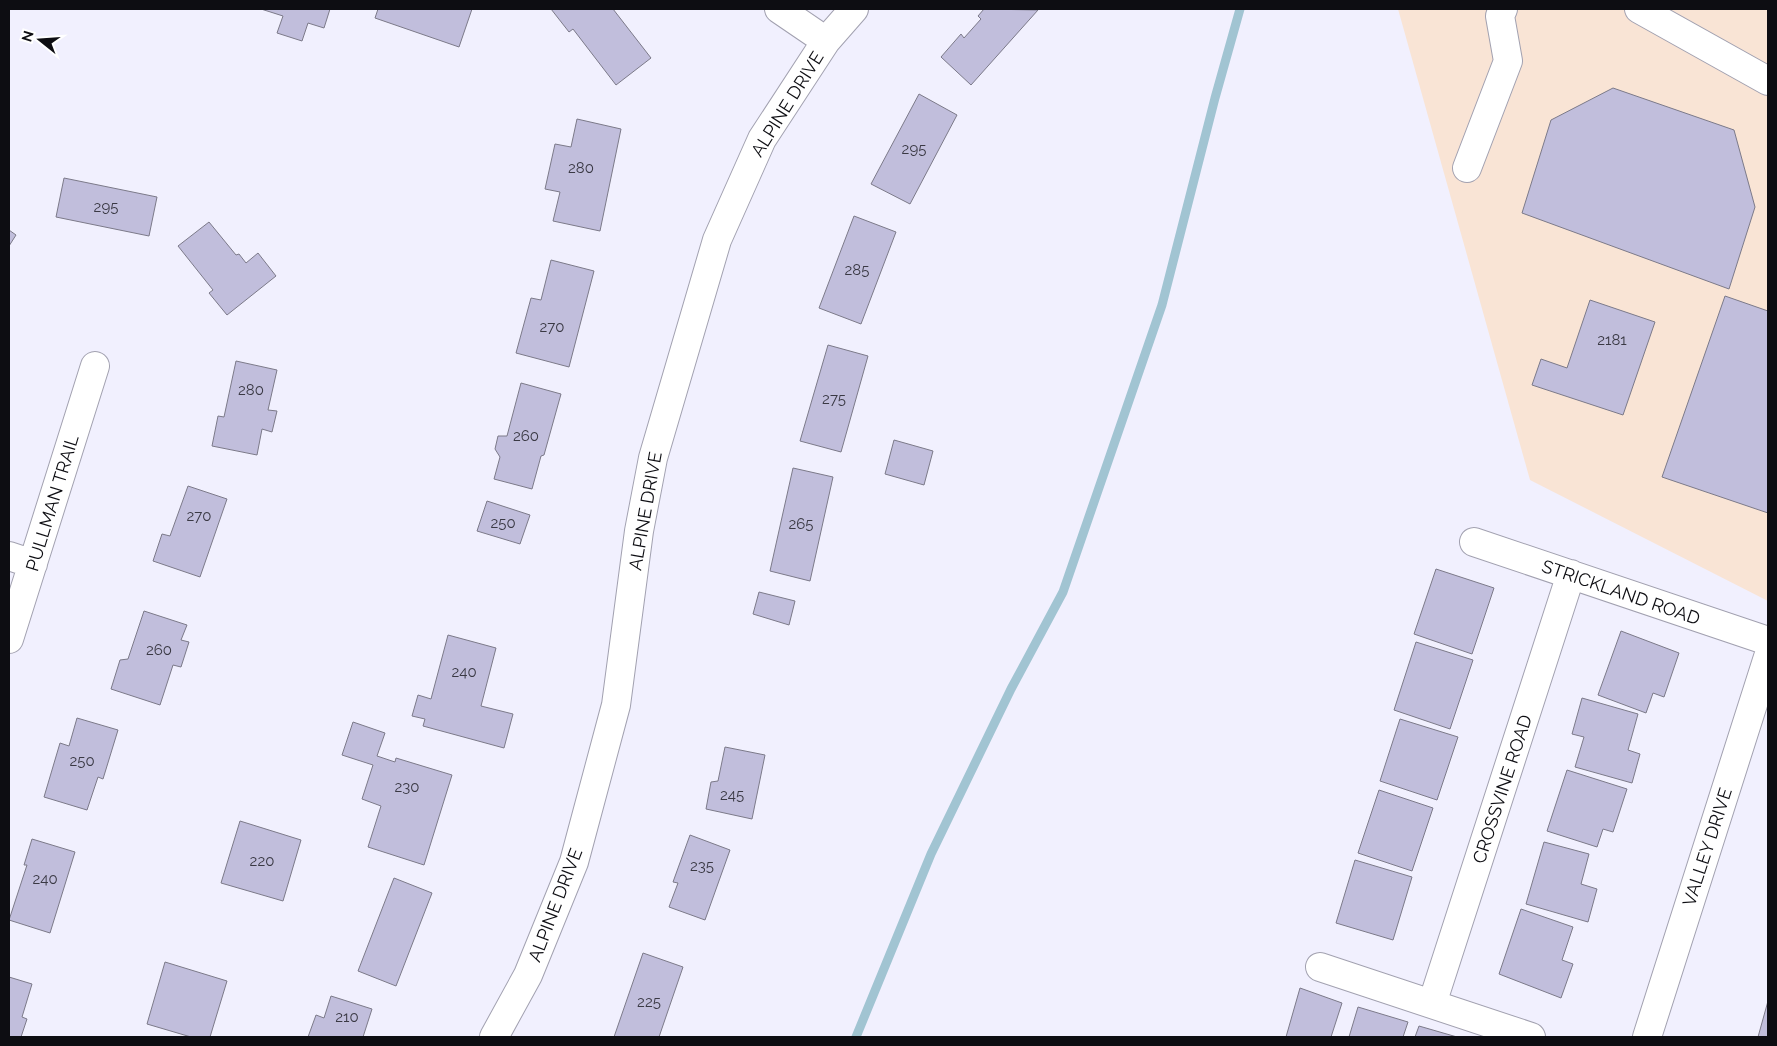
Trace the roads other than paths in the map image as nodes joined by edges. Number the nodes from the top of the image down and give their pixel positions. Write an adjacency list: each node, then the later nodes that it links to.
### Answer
1 (779, 9): 5 (street)
2 (854, 9): 5 (street, ALPINE DRIVE)
3 (1503, 9): 7 (street)
4 (1639, 9): 6 (street)
5 (826, 41): 17 (street, ALPINE DRIVE)
6 (1768, 81)
7 (1467, 168)
8 (95, 366): 10 (street, PULLMAN TRAIL)
9 (1474, 542): 11 (street, STRICKLAND ROAD)
10 (21, 560): 12 (street, PULLMAN TRAIL)
11 (1571, 574): 13 (street, STRICKLAND ROAD); 16 (street, CROSSVINE ROAD)
12 (9, 638)
13 (1768, 641)
14 (1768, 657): 19 (street, VALLEY DRIVE)
15 (1320, 967): 16 (street)
16 (1432, 1004): 18 (street)
17 (494, 1037)
18 (1531, 1037)
19 (1647, 1037)

